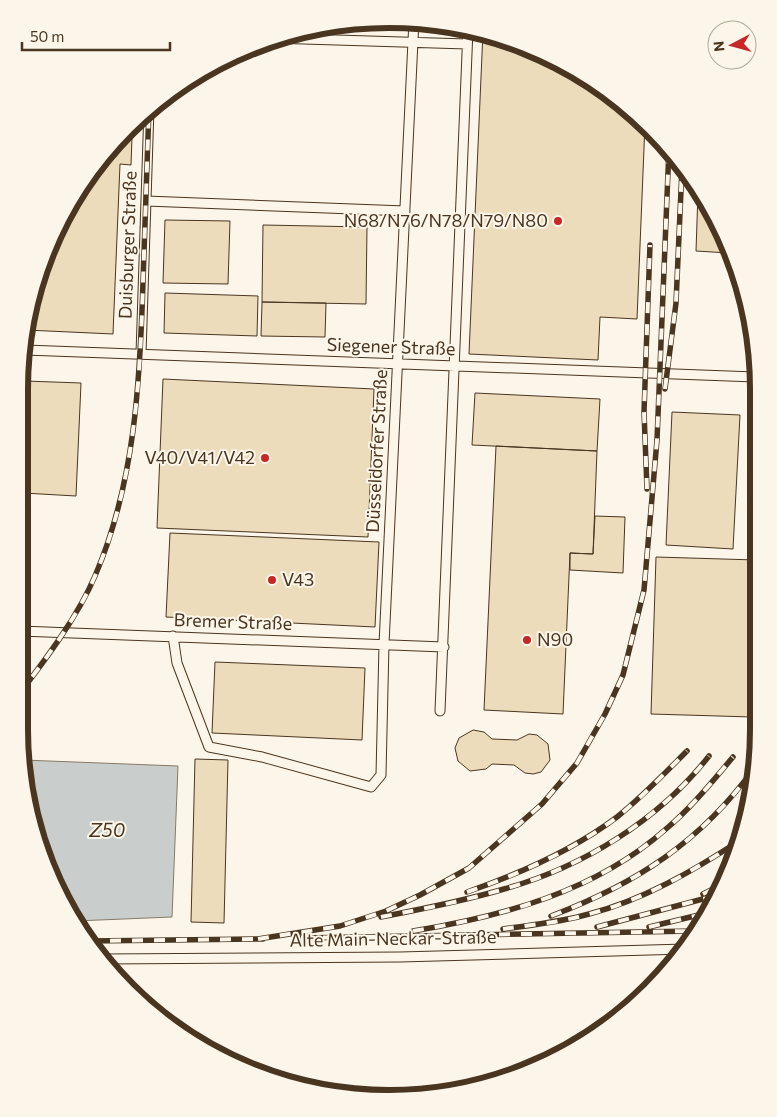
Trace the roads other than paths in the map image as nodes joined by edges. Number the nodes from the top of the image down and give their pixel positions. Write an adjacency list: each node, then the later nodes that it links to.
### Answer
1 (414, 28): 4 (lane, Düsseldorfer Straße)
2 (468, 36): 5 (lane)
3 (300, 39): 4 (lane)
4 (413, 42): 5 (lane); 8 (lane, Düsseldorfer Straße)
5 (467, 44): 12 (lane)
6 (149, 118): 7 (lane, Duisburger Straße)
7 (146, 201): 8 (lane); 10 (lane, Duisburger Straße)
8 (405, 211): 11 (lane, Düsseldorfer Straße)
9 (30, 350): 10 (lane, Siegener Straße)
10 (141, 354): 11 (lane, Siegener Straße)
11 (398, 363): 12 (lane, Siegener Straße); 16 (lane, Düsseldorfer Straße)
12 (455, 366): 13 (lane, Siegener Straße); 17 (lane)
13 (750, 377)
14 (28, 630): 15 (lane, Bremer Straße)
15 (173, 636): 16 (lane, Bremer Straße); 16 (lane, Düsseldorfer Straße)
16 (384, 644): 17 (lane, Bremer Straße)
17 (444, 647): 18 (lane)
18 (440, 711)
19 (674, 949): 20 (lane, Alte Main-Neckar-Straße)
20 (111, 959)

